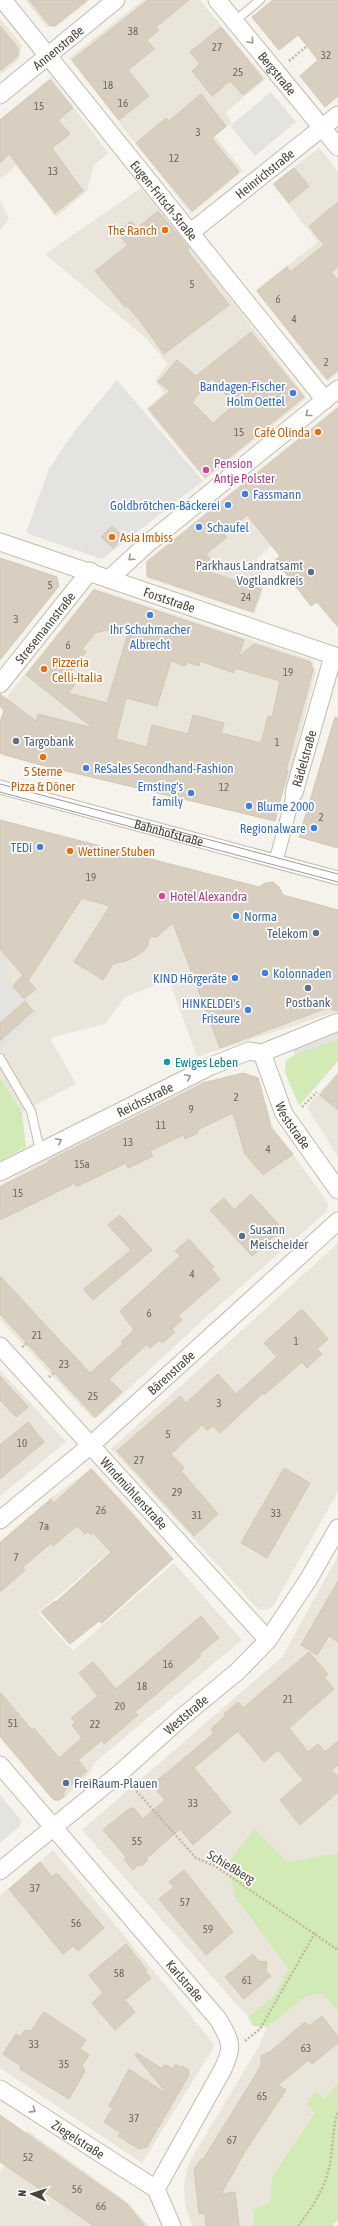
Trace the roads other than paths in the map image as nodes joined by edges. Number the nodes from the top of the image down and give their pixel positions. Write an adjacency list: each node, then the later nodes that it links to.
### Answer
1 (3, 0): 6 (street, Eugen-Fritsch-Straße)
2 (116, 0): 6 (street, Annenstraße)
3 (217, 0): 5 (street, Bergstraße)
4 (260, 0): 5 (lane)
5 (235, 21): 9 (street, Bergstraße, one-way to 9)
6 (47, 55): 7 (street, Annenstraße); 11 (street, Eugen-Fritsch-Straße)
7 (0, 95)
8 (338, 115): 9 (street, Heinrichstraße)
9 (323, 128): 10 (street, Bergstraße); 11 (street, Heinrichstraße)
10 (338, 147)
11 (191, 232): 13 (street, Eugen-Fritsch-Straße)
12 (338, 389): 13 (street)
13 (325, 400): 16 (street, one-way to 16)
14 (0, 542): 15 (street, Forststraße)
15 (90, 571): 16 (street, Forststraße); 18 (street, Stresemannstraße)
16 (109, 579): 17 (street, Forststraße)
17 (335, 657): 20 (street, Rädelstraße)
18 (0, 684)
19 (0, 787): 21 (street, Bahnhofstraße)
20 (294, 793): 21 (street, Rädelstraße)
21 (276, 860): 22 (street, Bahnhofstraße)
22 (338, 878)
23 (338, 1022): 24 (street, Reichsstraße)
24 (262, 1053): 26 (street, Reichsstraße, one-way to 24); 28 (street, Weststraße)
25 (0, 1058): 26 (lane)
26 (40, 1150): 27 (street, Reichsstraße)
27 (0, 1172)
28 (338, 1190)
29 (338, 1221): 31 (street, Bärenstraße)
30 (0, 1346): 31 (street, Windmühlenstraße)
31 (91, 1445): 32 (street, Bärenstraße); 34 (street, Windmühlenstraße)
32 (0, 1520)
33 (338, 1528): 34 (street, Weststraße)
34 (268, 1640): 36 (street, Weststraße)
35 (0, 1765): 36 (street, Karlstraße)
36 (53, 1827): 37 (street, Weststraße); 39 (street, Karlstraße)
37 (0, 1871)
38 (0, 2088): 39 (street, Ziegelstraße, one-way to 39)
39 (156, 2189): 40 (street)
40 (172, 2226)

